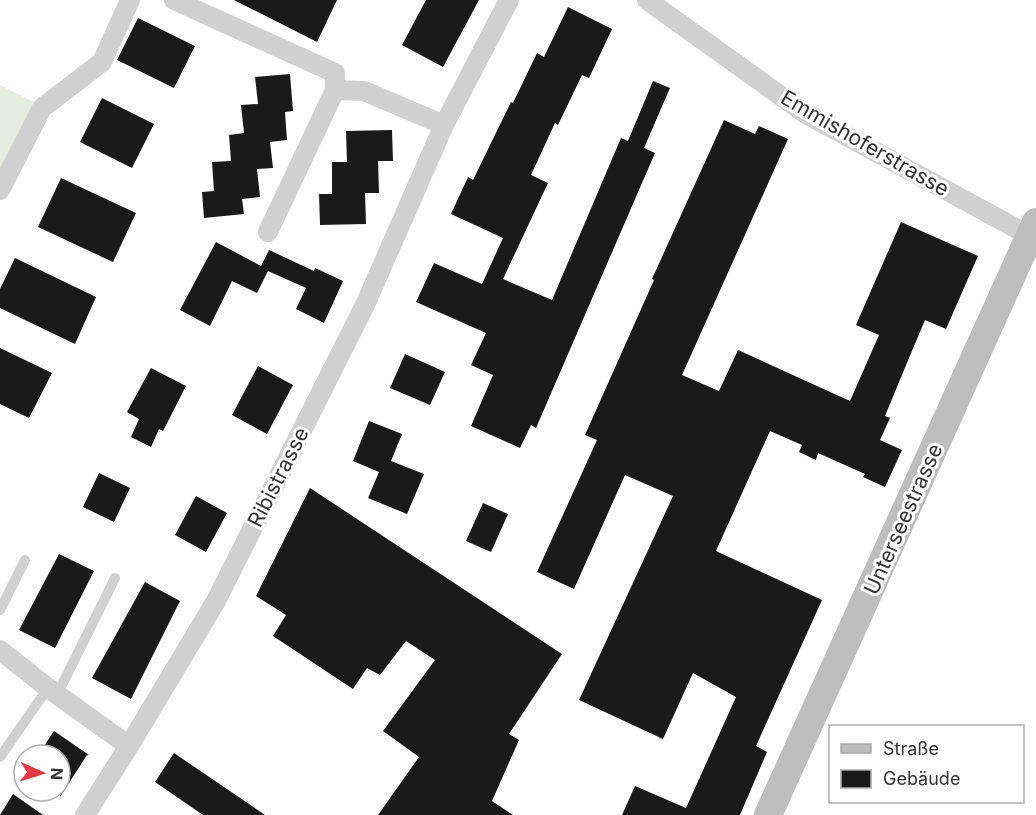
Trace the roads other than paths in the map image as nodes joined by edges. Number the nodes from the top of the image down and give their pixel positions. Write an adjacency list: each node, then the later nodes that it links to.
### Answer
1 (129, 0): 7 (street)
2 (174, 0): 5 (street)
3 (509, 0): 6 (street, Ribistrasse)
4 (647, 0): 8 (street, Emmishoferstrasse)
5 (335, 90): 6 (street); 9 (street)
6 (444, 125): 15 (street, Ribistrasse)
7 (0, 190)
8 (1033, 229): 18 (street, Unterseestrasse)
9 (268, 232)
10 (25, 560): 12 (lane)
11 (115, 578): 14 (lane)
12 (0, 610)
13 (0, 650): 14 (street)
14 (52, 691): 15 (street); 16 (lane)
15 (129, 746): 17 (street, Ribistrasse)
16 (0, 757)
17 (85, 815)
18 (768, 815)

